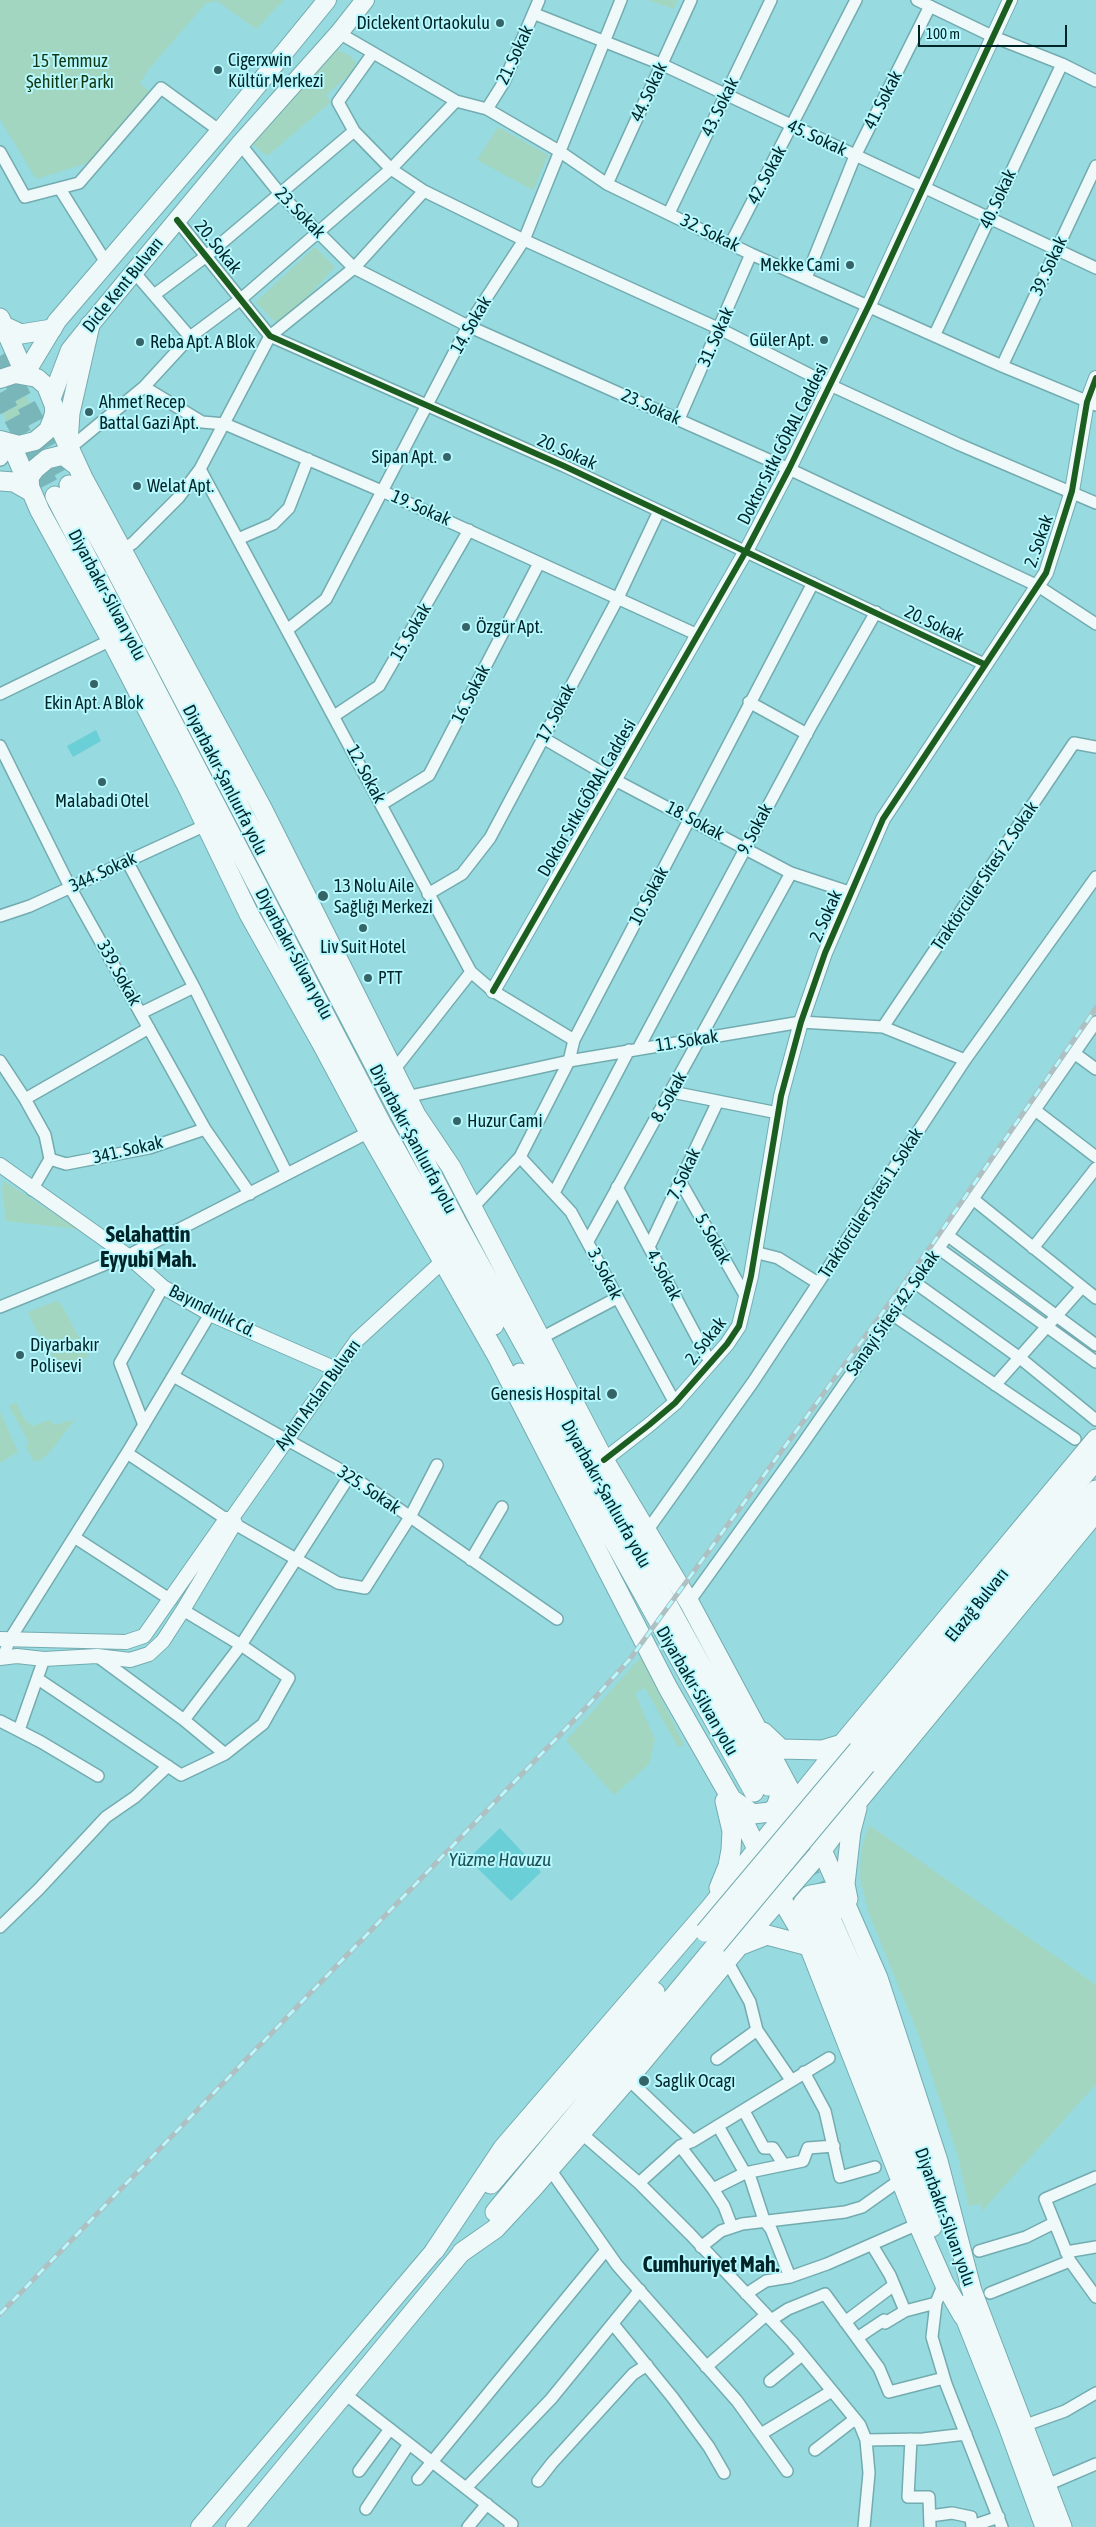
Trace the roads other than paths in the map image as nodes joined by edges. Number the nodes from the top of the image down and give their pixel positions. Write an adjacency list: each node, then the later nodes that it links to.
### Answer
1 (326, 0): 23 (main road, Dicle Kent Bulvarı)
2 (365, 0): 12 (main road, Dicle Kent Bulvarı)
3 (540, 0): 11 (street, 21. Sokak)
4 (620, 0): 14 (street, 14. Sokak)
5 (691, 0): 16 (street, 44. Sokak)
6 (771, 0): 19 (street, 43. Sokak)
7 (856, 0): 22 (street, 42. Sokak)
8 (917, 0): 10 (street)
9 (1010, 0): 13 (street, Doktor Sıtkı GÖRAL Caddesi)
10 (930, 6): 13 (street); 28 (street, 41. Sokak)
11 (535, 14): 14 (street, 45. Sokak); 21 (street, 21. Sokak)
12 (339, 33): 15 (street, 32. Sokak); 25 (main road, Dicle Kent Bulvarı)
13 (994, 37): 17 (street); 32 (street, Doktor Sıtkı GÖRAL Caddesi)
14 (604, 42): 16 (street, 45. Sokak); 27 (street, 14. Sokak)
15 (373, 53): 20 (street, 32. Sokak); 24 (street)
16 (661, 64): 19 (street, 45. Sokak); 31 (street, 44. Sokak)
17 (1062, 64): 18 (street); 37 (street, 40. Sokak)
18 (1096, 81)
19 (726, 95): 22 (street, 45. Sokak); 36 (street, 43. Sokak)
20 (456, 101): 21 (street, 32. Sokak); 30 (street)
21 (487, 109): 27 (street, 32. Sokak)
22 (792, 126): 28 (street, 45. Sokak); 41 (street, 42. Sokak)
23 (220, 131): 33 (street); 45 (main road, Dicle Kent Bulvarı)
24 (354, 131): 30 (street); 35 (street)
25 (240, 144): 35 (street, 23. Sokak); 38 (main road, Dicle Kent Bulvarı)
26 (0, 152): 33 (street)
27 (559, 152): 31 (street, 32. Sokak); 40 (street, 14. Sokak)
28 (855, 156): 32 (street, 45. Sokak); 49 (street, 41. Sokak)
29 (1096, 166): 42 (street, 39. Sokak)
30 (390, 169): 34 (street); 39 (street)
31 (606, 184): 36 (street, 32. Sokak)
32 (922, 188): 37 (street, 45. Sokak); 52 (street, Doktor Sıtkı GÖRAL Caddesi)
33 (60, 189): 45 (street)
34 (424, 191): 40 (street); 46 (street)
35 (281, 195): 39 (street, 23. Sokak); 44 (street)
36 (669, 214): 41 (street, 32. Sokak)
37 (990, 217): 42 (street, 45. Sokak); 58 (street, 40. Sokak)
38 (177, 220): 44 (street, 20. Sokak); 48 (main road, Dicle Kent Bulvarı)
39 (318, 232): 46 (street, 23. Sokak); 51 (street)
40 (524, 240): 55 (street, 14. Sokak); 57 (street)
41 (731, 243): 43 (street, 32. Sokak)
42 (1056, 250): 47 (street, 45. Sokak); 62 (street, 39. Sokak)
43 (751, 254): 49 (street, 32. Sokak); 57 (street, 31. Sokak)
44 (205, 257): 50 (street); 51 (street, 20. Sokak)
45 (107, 264): 56 (main road, Dicle Kent Bulvarı)
46 (354, 268): 55 (street, 23. Sokak); 59 (street)
47 (1096, 268)
48 (134, 272): 50 (street); 54 (main road, Dicle Kent Bulvarı)
49 (806, 278): 52 (street, 32. Sokak)
50 (154, 295): 60 (street)
51 (241, 299): 59 (street, 20. Sokak); 60 (street)
52 (868, 305): 58 (street, 32. Sokak); 66 (street, Doktor Sıtkı GÖRAL Caddesi)
53 (2, 322): 56 (highway); 61 (highway); 63 (highway)
54 (90, 325): 69 (main road, Dicle Kent Bulvarı); 74 (highway)
55 (468, 326): 70 (street, 14. Sokak); 71 (street, 23. Sokak)
56 (52, 329): 63 (main road, Dicle Kent Bulvarı)
57 (720, 329): 66 (street); 71 (street, 31. Sokak)
58 (935, 334): 62 (street, 32. Sokak)
59 (270, 336): 70 (street, 20. Sokak); 72 (street)
60 (190, 337): 67 (street)
61 (0, 345)
62 (1002, 366): 68 (street, 32. Sokak)
63 (25, 374): 65 (main road); 69 (main road)
64 (1096, 378): 68 (street, 2. Sokak)
65 (0, 379)
66 (830, 385): 77 (street, Doktor Sıtkı GÖRAL Caddesi); 81 (street)
67 (144, 387): 72 (street, 19. Sokak); 74 (street)
68 (1092, 403): 81 (street, 2. Sokak)
69 (53, 406): 73 (main road, Dicle Kent Bulvarı); 74 (highway)
70 (427, 407): 82 (street, 14. Sokak); 84 (street, 20. Sokak)
71 (679, 420): 77 (street, 23. Sokak)
72 (225, 424): 75 (street, 19. Sokak); 76 (street)
73 (4, 447): 80 (highway)
74 (72, 452): 80 (highway); 87 (highway)
75 (308, 459): 82 (street, 19. Sokak); 86 (street)
76 (200, 469): 86 (street, 12. Sokak); 87 (street)
77 (789, 469): 88 (street, Doktor Sıtkı GÖRAL Caddesi); 91 (street, 23. Sokak)
78 (0, 481): 80 (highway)
79 (62, 490): 111 (highway, Diyarbakır-Silvan yolu); 112 (highway, Diyarbakır-Şanlıurfa yolu)
80 (30, 491): 97 (highway)
81 (1072, 491): 83 (street); 91 (street, 2. Sokak)
82 (384, 492): 85 (street, 19. Sokak); 95 (street, 14. Sokak)
83 (1096, 503)
84 (659, 512): 88 (street, 20. Sokak); 92 (street, 17. Sokak)
85 (469, 530): 89 (street, 19. Sokak); 101 (street, 15. Sokak)
86 (238, 539): 95 (street, 12. Sokak)
87 (122, 550): 104 (highway)
88 (746, 551): 90 (street, 20. Sokak); 96 (street, Doktor Sıtkı GÖRAL Caddesi)
89 (539, 563): 92 (street, 19. Sokak); 108 (street, 16. Sokak)
90 (813, 582): 93 (street, 20. Sokak); 100 (street, 10. Sokak)
91 (1038, 586): 94 (street, 23. Sokak); 98 (street, 2. Sokak)
92 (617, 600): 96 (street, 19. Sokak); 103 (street, 17. Sokak)
93 (876, 612): 98 (street, 20. Sokak); 102 (street, 9. Sokak)
94 (1096, 624)
95 (287, 630): 101 (street, 12. Sokak)
96 (698, 635): 107 (street, Doktor Sıtkı GÖRAL Caddesi)
97 (111, 640): 99 (street); 110 (highway)
98 (984, 664): 118 (street, 2. Sokak)
99 (0, 694)
100 (749, 702): 102 (street); 109 (street, 10. Sokak)
101 (334, 716): 108 (street, 12. Sokak)
102 (807, 734): 113 (street, 9. Sokak)
103 (543, 738): 107 (street, 18. Sokak); 119 (street, 17. Sokak)
104 (226, 744): 112 (street); 122 (highway)
105 (0, 746): 117 (street, 339. Sokak)
106 (1096, 747): 130 (street, Traktörcüler Sitesi 2. Sokak)
107 (615, 780): 109 (street, 18. Sokak); 126 (street, Doktor Sıtkı GÖRAL Caddesi)
108 (382, 804): 119 (street, 12. Sokak)
109 (689, 818): 113 (street, 18. Sokak); 132 (street, 10. Sokak)
110 (206, 825): 114 (street, 344. Sokak); 124 (highway)
111 (228, 827): 124 (highway); 169 (highway, Diyarbakır-Silvan yolu)
112 (250, 828): 121 (highway, Diyarbakır-Şanlıurfa yolu)
113 (745, 848): 115 (street, 18. Sokak); 134 (street, 9. Sokak)
114 (127, 861): 117 (street, 344. Sokak); 125 (street)
115 (790, 873): 118 (street, 18. Sokak); 133 (street, 8. Sokak)
116 (1096, 877): 137 (street, Traktörcüler Sitesi 1. Sokak)
117 (70, 887): 120 (street, 344. Sokak); 127 (street, 339. Sokak)
118 (852, 893): 128 (street, 2. Sokak)
119 (428, 894): 123 (street, 12. Sokak)
120 (0, 916)
121 (300, 924): 122 (street); 170 (highway, Diyarbakır-Şanlıurfa yolu)
122 (335, 953): 140 (highway)
123 (471, 972): 126 (street, 12. Sokak); 140 (street)
124 (283, 974): 148 (highway)
125 (194, 986): 127 (street); 154 (street)
126 (494, 990): 132 (street, 12. Sokak)
127 (141, 1013): 131 (street, 339. Sokak)
128 (801, 1022): 130 (street, 11. Sokak); 133 (street, 11. Sokak); 146 (street, 2. Sokak)
129 (1096, 1022): 135 (street, Sanayi Sitesi 42. Sokak)
130 (884, 1027): 137 (street, 11. Sokak)
131 (149, 1028): 143 (street); 147 (street, 339. Sokak)
132 (574, 1040): 138 (street, 10. Sokak)
133 (700, 1040): 134 (street, 11. Sokak); 141 (street, 8. Sokak)
134 (634, 1050): 138 (street, 11. Sokak); 158 (street, 9. Sokak)
135 (1074, 1053): 139 (street); 145 (street, Sanayi Sitesi 42. Sokak)
136 (0, 1060): 143 (street)
137 (965, 1060): 172 (street, Traktörcüler Sitesi 1. Sokak)
138 (569, 1061): 142 (street, 11. Sokak); 149 (street, 10. Sokak)
139 (1096, 1069)
140 (394, 1070): 142 (highway)
141 (672, 1092): 144 (street); 156 (street, 8. Sokak)
142 (406, 1097): 182 (highway)
143 (25, 1099): 151 (street)
144 (718, 1101): 146 (street); 155 (street, 7. Sokak)
145 (1036, 1110): 150 (street); 160 (street, Sanayi Sitesi 42. Sokak)
146 (778, 1113): 167 (street, 2. Sokak)
147 (205, 1129): 151 (street, 341. Sokak); 159 (street, 339. Sokak)
148 (368, 1132): 154 (street); 169 (highway)
149 (520, 1157): 158 (street, 3. Sokak); 161 (street, 10. Sokak)
150 (1096, 1157)
151 (50, 1159): 157 (street)
152 (2, 1168): 157 (street, Bayındırlık Cd.)
153 (1096, 1168): 166 (street)
154 (286, 1174): 159 (street)
155 (680, 1181): 164 (street, 7. Sokak); 177 (street, 5. Sokak)
156 (618, 1187): 163 (street, 8. Sokak); 164 (street, 4. Sokak)
157 (32, 1190): 168 (street, Bayındırlık Cd.)
158 (554, 1193): 163 (street, 3. Sokak)
159 (250, 1194): 168 (street)
160 (973, 1199): 162 (street, Sanayi Sitesi 42. Sokak); 166 (street)
161 (478, 1202)
162 (947, 1235): 165 (street, Sanayi Sitesi 42. Sokak); 181 (street)
163 (588, 1241): 176 (street, 3. Sokak)
164 (649, 1247): 187 (street, 4. Sokak)
165 (938, 1248): 171 (street, Sanayi Sitesi 42. Sokak); 183 (street)
166 (1033, 1248): 174 (street)
167 (754, 1252): 172 (street); 177 (street, 2. Sokak)
168 (128, 1256): 173 (street, Bayındırlık Cd.); 178 (street)
169 (448, 1256): 189 (street, Aydın Arslan Bulvarı); 194 (highway); 204 (highway)
170 (490, 1279): 182 (main road); 232 (highway, Diyarbakır-Şanlıurfa yolu)
171 (914, 1282): 180 (street, Sanayi Sitesi 42. Sokak); 186 (street)
172 (818, 1283): 210 (street, Traktörcüler Sitesi 1. Sokak)
173 (164, 1287): 179 (street, Bayındırlık Cd.); 195 (street)
174 (1082, 1287): 175 (street); 181 (street)
175 (1095, 1294)
176 (617, 1298): 184 (street); 192 (street, 3. Sokak)
177 (746, 1298): 187 (street, 2. Sokak)
178 (0, 1307)
179 (210, 1314): 189 (street, Bayındırlık Cd.); 190 (street)
180 (892, 1314): 191 (street); 215 (street, Sanayi Sitesi 42. Sokak)
181 (1056, 1316): 183 (street); 185 (street)
182 (532, 1321): 184 (highway)
183 (1047, 1327): 186 (street); 188 (street)
184 (541, 1338): 200 (highway)
185 (1096, 1345)
186 (1020, 1358): 191 (street); 193 (street)
187 (710, 1362): 192 (street, 2. Sokak)
188 (1096, 1362)
189 (336, 1369): 198 (street, Aydın Arslan Bulvarı)
190 (173, 1376): 195 (street); 198 (street, 325. Sokak)
191 (995, 1385): 196 (street)
192 (675, 1403): 200 (street, 2. Sokak)
193 (1096, 1420)
194 (531, 1421): 204 (highway); 233 (highway)
195 (144, 1425): 199 (street)
196 (1074, 1439)
197 (1096, 1439): 228 (highway)
198 (285, 1440): 203 (street, 325. Sokak); 209 (street, Aydın Arslan Bulvarı)
199 (127, 1453): 209 (street); 211 (street)
200 (604, 1460): 210 (highway)
201 (1096, 1460): 228 (highway, Elazığ Bulvarı)
202 (437, 1465): 208 (street)
203 (350, 1475): 208 (street, 325. Sokak); 212 (street)
204 (577, 1479): 232 (highway, Diyarbakır-Silvan yolu)
205 (1096, 1490): 228 (highway, Elazığ Bulvarı)
206 (502, 1507): 213 (street)
207 (1096, 1512): 235 (highway)
208 (410, 1518): 212 (street); 213 (street, 325. Sokak)
209 (230, 1521): 212 (street); 214 (street); 216 (street, Aydın Arslan Bulvarı)
210 (647, 1531): 215 (highway)
211 (74, 1537): 214 (street); 218 (street)
212 (297, 1559): 219 (street)
213 (471, 1560): 217 (street, 325. Sokak)
214 (171, 1600): 218 (street)
215 (688, 1602): 224 (highway)
216 (183, 1610): 219 (street); 220 (street, Aydın Arslan Bulvarı)
217 (557, 1618)
218 (5, 1639): 221 (street)
219 (241, 1645): 225 (street); 229 (street)
220 (97, 1656): 222 (street, Aydın Arslan Bulvarı); 225 (street)
221 (2, 1658): 222 (street, Aydın Arslan Bulvarı)
222 (44, 1659): 223 (street)
223 (38, 1679): 227 (street); 230 (street)
224 (748, 1716): 228 (highway); 232 (highway)
225 (184, 1720): 229 (street)
226 (0, 1721): 227 (street)
227 (19, 1730): 231 (street)
228 (855, 1753): 234 (highway); 242 (highway, bridge)
229 (225, 1754): 230 (street)
230 (168, 1766): 241 (street)
231 (98, 1776)
232 (768, 1784): 233 (highway); 234 (highway)
233 (725, 1790): 236 (highway); 239 (highway)
234 (796, 1800): 236 (highway); 237 (highway)
235 (859, 1800): 237 (highway); 240 (highway)
236 (757, 1850): 238 (highway); 239 (highway)
237 (822, 1850): 238 (highway); 240 (highway)
238 (780, 1898): 243 (highway); 244 (highway)
239 (710, 1908): 273 (highway)
240 (851, 1921): 244 (highway); 283 (highway)
241 (0, 1927)
242 (711, 1939): 273 (highway); 276 (highway)
243 (739, 1946): 244 (highway); 245 (highway)
244 (809, 1946): 263 (highway)
245 (727, 1961): 246 (street); 250 (highway)
246 (757, 2030): 248 (street); 251 (street)
247 (829, 2058): 249 (street)
248 (717, 2059)
249 (804, 2072): 251 (street); 257 (street)
250 (628, 2079): 254 (highway); 255 (street)
251 (791, 2080): 252 (street)
252 (744, 2111): 253 (street); 258 (street)
253 (718, 2126): 255 (street); 261 (street)
254 (581, 2132): 260 (highway); 264 (street)
255 (693, 2141): 256 (street)
256 (680, 2146): 264 (street); 265 (street)
257 (834, 2146): 258 (street); 259 (street)
258 (784, 2165): 261 (street)
259 (875, 2167)
260 (549, 2168): 274 (street); 276 (highway)
261 (747, 2173): 265 (street); 266 (street)
262 (1096, 2177): 267 (street)
263 (900, 2180): 266 (street); 268 (highway)
264 (639, 2183): 271 (street)
265 (713, 2189): 269 (street)
266 (764, 2220): 269 (street); 278 (street)
267 (1054, 2223): 275 (street); 277 (street)
268 (918, 2224): 270 (street); 279 (highway)
269 (732, 2227): 271 (street)
270 (872, 2245): 278 (street); 280 (street)
271 (702, 2246): 282 (street)
272 (1096, 2247): 277 (street)
273 (435, 2250): 323 (main road)
274 (606, 2250): 281 (street); 309 (street)
275 (979, 2251)
276 (462, 2252): 299 (main road)
277 (1068, 2257): 283 (street); 284 (street)
278 (790, 2276): 282 (street)
279 (944, 2283): 285 (street); 287 (highway)
280 (894, 2285): 286 (street); 289 (street)
281 (640, 2290): 290 (street); 294 (street)
282 (746, 2294): 288 (street)
283 (982, 2294): 287 (highway, Diyarbakır-Silvan yolu); 301 (highway, Diyarbakır-Silvan yolu)
284 (1096, 2297)
285 (936, 2303): 286 (street); 295 (street)
286 (905, 2311): 291 (street)
287 (964, 2316): 328 (highway, Diyarbakır-Silvan yolu)
288 (769, 2318): 289 (street); 292 (street); 294 (street)
289 (845, 2322): 291 (street)
290 (613, 2324): 293 (street); 317 (street)
291 (857, 2338): 295 (street)
292 (802, 2355): 296 (street); 297 (street)
293 (647, 2365): 313 (street); 315 (street)
294 (706, 2367): 303 (street)
295 (944, 2378): 304 (street)
296 (770, 2381)
297 (832, 2391): 300 (street); 303 (street)
298 (1096, 2393): 301 (street)
299 (345, 2394): 302 (street); 324 (main road)
300 (855, 2419): 306 (street); 308 (street)
301 (1023, 2426): 316 (highway, Diyarbakır-Silvan yolu)
302 (390, 2430): 307 (street); 311 (street)
303 (761, 2434): 312 (street)
304 (966, 2434): 305 (street); 321 (street)
305 (911, 2439): 306 (street); 320 (street)
306 (866, 2440): 327 (street)
307 (409, 2444): 309 (street); 319 (street)
308 (814, 2450)
309 (432, 2462): 314 (street); 317 (street)
310 (1096, 2464): 316 (street)
311 (359, 2471)
312 (787, 2471)
313 (724, 2473)
314 (418, 2479)
315 (538, 2481)
316 (1047, 2485): 329 (highway, Diyarbakır-Silvan yolu)
317 (466, 2488): 318 (street)
318 (486, 2504): 325 (street); 326 (street)
319 (366, 2509)
320 (930, 2521): 322 (street)
321 (1000, 2522): 322 (street)
322 (972, 2526)
323 (200, 2527)
324 (235, 2527)
325 (468, 2527)
326 (510, 2527)
327 (864, 2527)
328 (1045, 2527)
329 (1062, 2527)

